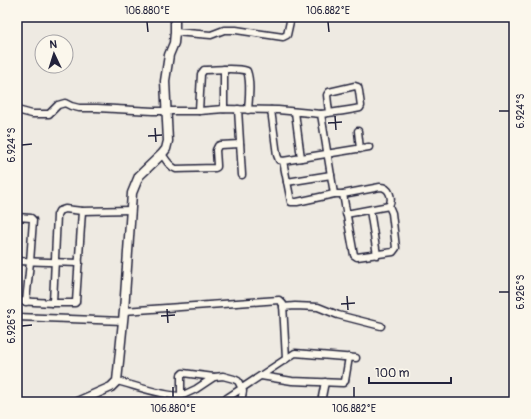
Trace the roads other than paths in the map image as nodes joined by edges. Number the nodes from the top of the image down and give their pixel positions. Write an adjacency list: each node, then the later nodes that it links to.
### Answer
1 (175, 17): 3 (street)
2 (291, 17): 3 (street)
3 (175, 32): 10 (street)
4 (224, 70): 5 (street); 8 (street); 11 (street)
5 (224, 109): 6 (street); 11 (street)
6 (238, 109): 8 (street); 16 (street)
7 (17, 110): 10 (street)
8 (248, 110): 9 (street)
9 (271, 110): 12 (street); 22 (street)
10 (166, 111): 11 (street); 19 (street)
11 (199, 111)
12 (295, 112): 14 (street); 21 (street)
13 (329, 113): 13 (street); 14 (street)
14 (321, 114): 20 (street)
15 (358, 131): 18 (street)
16 (240, 144): 19 (street); 23 (street)
17 (369, 148): 18 (street)
18 (360, 149): 20 (street)
19 (162, 154): 29 (street)
20 (327, 154): 21 (street); 24 (street)
21 (301, 158): 22 (street)
22 (283, 161): 25 (street)
23 (242, 174)
24 (331, 175): 25 (street); 26 (street)
25 (287, 182): 26 (street)
26 (334, 194): 27 (street)
27 (343, 194): 28 (street); 32 (street)
28 (389, 206): 30 (street); 34 (street)
29 (131, 210): 31 (street); 43 (street)
30 (370, 210): 32 (street); 34 (street)
31 (82, 211): 36 (street); 38 (street)
32 (346, 214): 34 (street)
33 (17, 217): 37 (street)
34 (376, 255)
35 (17, 261): 37 (street)
36 (55, 261): 37 (street); 38 (street); 41 (street)
37 (30, 262): 40 (street)
38 (79, 263): 41 (street)
39 (17, 302): 40 (street)
40 (26, 302): 41 (street)
41 (53, 303)
42 (284, 307): 43 (street); 46 (street); 49 (street)
43 (124, 311): 45 (street)
44 (17, 317): 45 (street)
45 (123, 321): 52 (street)
46 (381, 326)
47 (349, 357): 48 (street); 49 (street); 53 (street)
48 (356, 358)
49 (286, 359): 50 (street)
50 (261, 376): 53 (street); 54 (street)
51 (214, 377): 54 (street); 55 (street); 55 (street)
52 (117, 381): 55 (street); 56 (street)
53 (325, 382): 59 (street)
54 (242, 389): 57 (street); 58 (street)
55 (181, 396)
56 (77, 402)
57 (222, 402)
58 (241, 402)
59 (321, 402)

